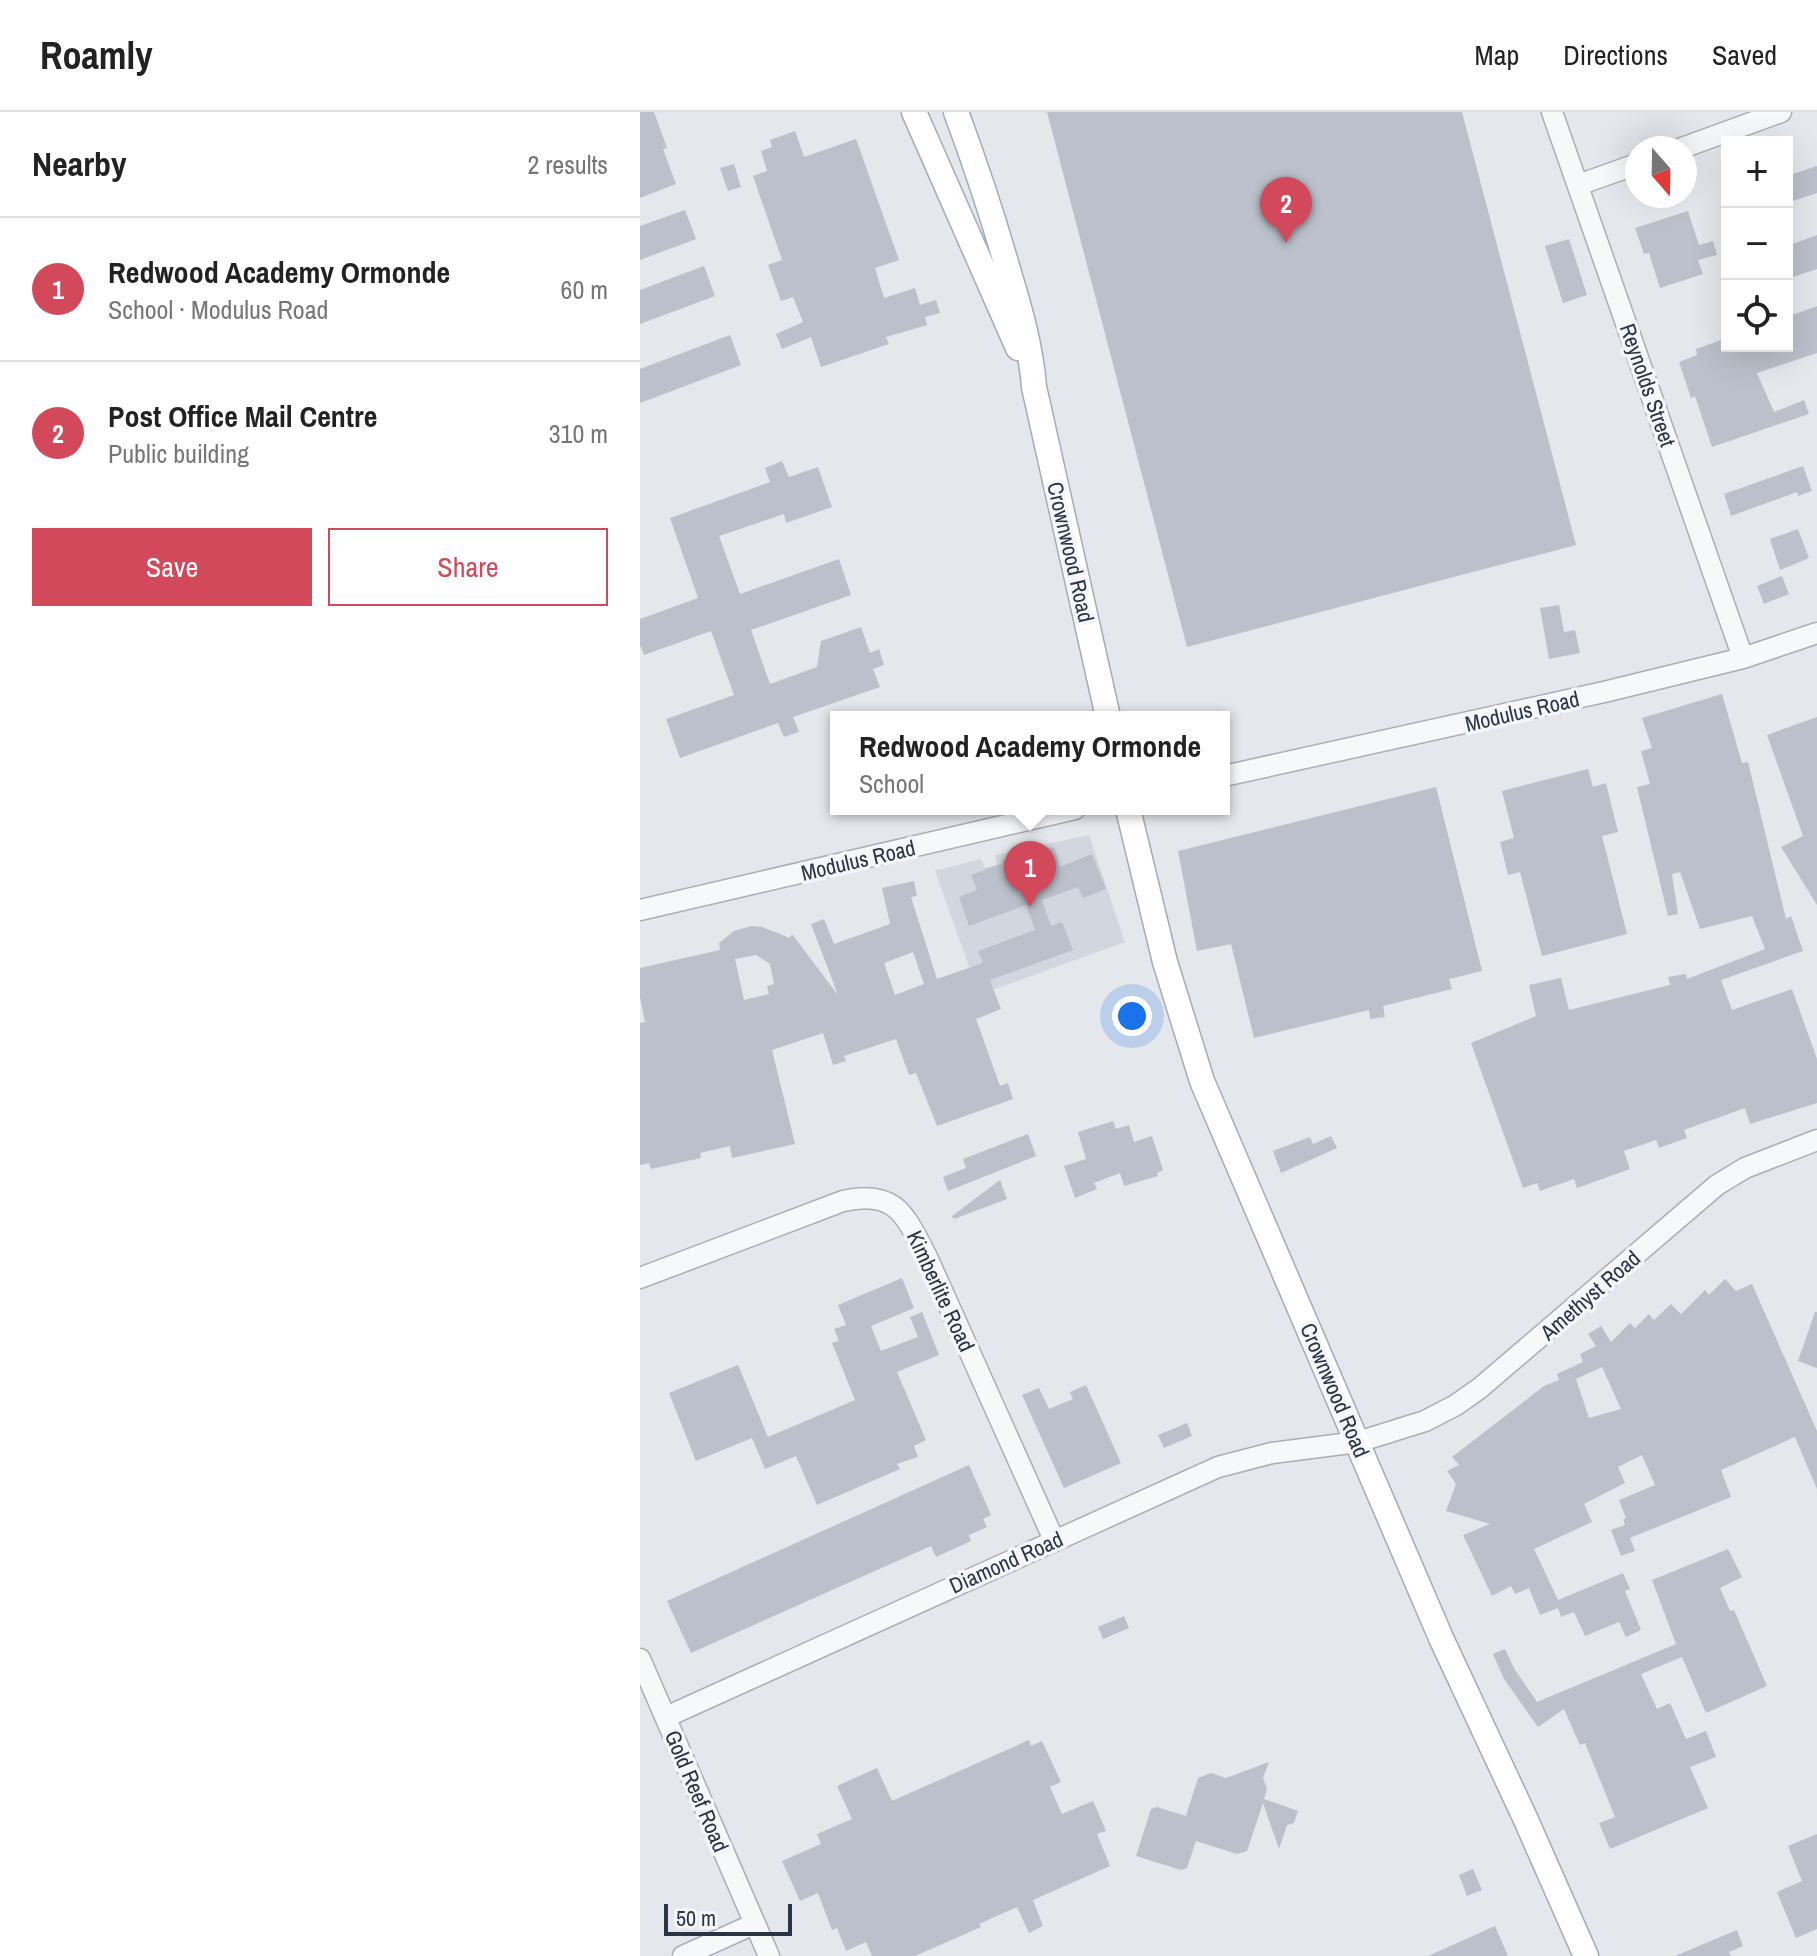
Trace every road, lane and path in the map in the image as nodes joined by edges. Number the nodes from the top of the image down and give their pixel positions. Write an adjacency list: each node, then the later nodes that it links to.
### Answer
1 (914, 112): 8 (main road, Crownwood Road)
2 (956, 112): 8 (main road, Crownwood Road)
3 (1552, 112): 7 (street, Reynolds Street)
4 (1781, 112): 5 (street)
5 (1697, 143)
6 (1625, 168): 7 (street)
7 (1578, 185): 10 (street, Reynolds Street)
8 (1034, 387): 11 (main road, Crownwood Road)
9 (1817, 633): 10 (street, Modulus Road)
10 (1743, 658): 12 (street, Modulus Road)
11 (1107, 711)
12 (1230, 775)
13 (1049, 815): 15 (street, Modulus Road)
14 (1129, 815): 18 (main road, Crownwood Road)
15 (640, 910)
16 (1817, 1140): 18 (street, Amethyst Road)
17 (640, 1278): 19 (street, Kimberlite Road)
18 (1358, 1442): 19 (street, Diamond Road); 25 (main road, Crownwood Road)
19 (1054, 1540): 21 (street, Diamond Road)
20 (640, 1659): 21 (street, Gold Reef Road)
21 (666, 1717): 22 (street, Gold Reef Road)
22 (754, 1924): 23 (street); 24 (street, Gold Reef Road)
23 (683, 1956)
24 (769, 1956)
25 (1586, 1956)

